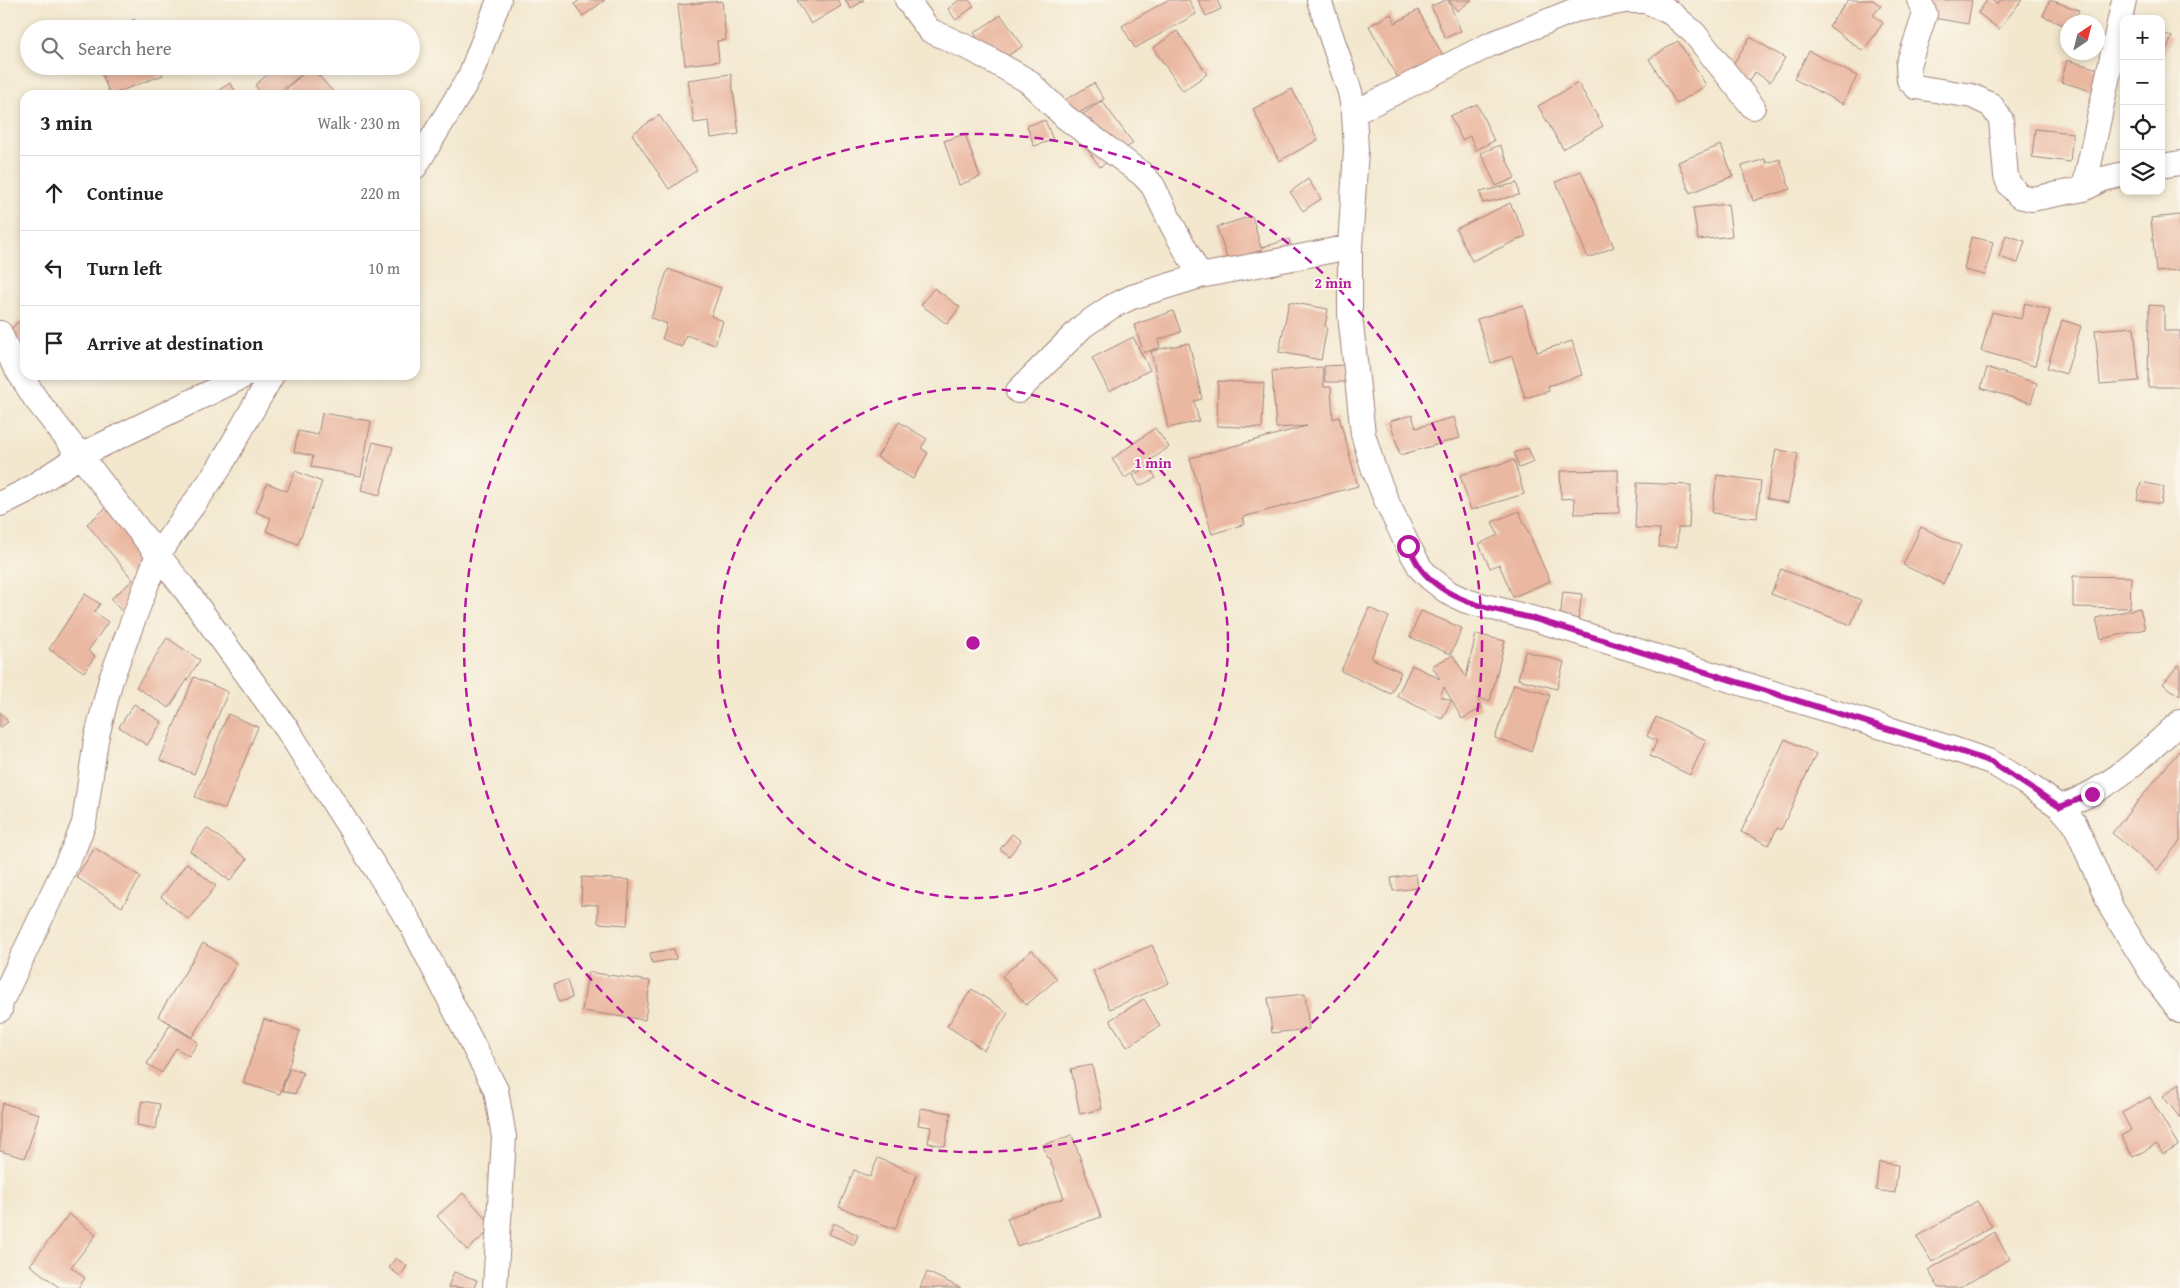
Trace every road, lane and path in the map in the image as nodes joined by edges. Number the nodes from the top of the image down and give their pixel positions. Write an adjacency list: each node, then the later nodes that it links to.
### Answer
1 (499, 0): 9 (street)
2 (907, 0): 15 (street)
3 (1319, 0): 8 (street)
4 (1918, 0): 13 (street)
5 (2124, 0): 13 (street)
6 (1593, 3): 7 (street); 8 (street)
7 (1752, 107)
8 (1354, 114): 14 (street)
9 (420, 159)
10 (2180, 162): 11 (street)
11 (2165, 165)
12 (2120, 175): 13 (street)
13 (2084, 189)
14 (1350, 246): 15 (street); 26 (street)
15 (1200, 276): 21 (street)
16 (0, 333): 17 (street)
17 (20, 374)
18 (24, 380): 22 (street)
19 (236, 380): 22 (street)
20 (269, 380): 24 (street)
21 (1018, 392)
22 (81, 455): 23 (street); 24 (street)
23 (0, 504)
24 (158, 554): 27 (street); 29 (street)
25 (2180, 722): 26 (street)
26 (2060, 807): 28 (street)
27 (0, 1010)
28 (2180, 1011)
29 (495, 1288)

